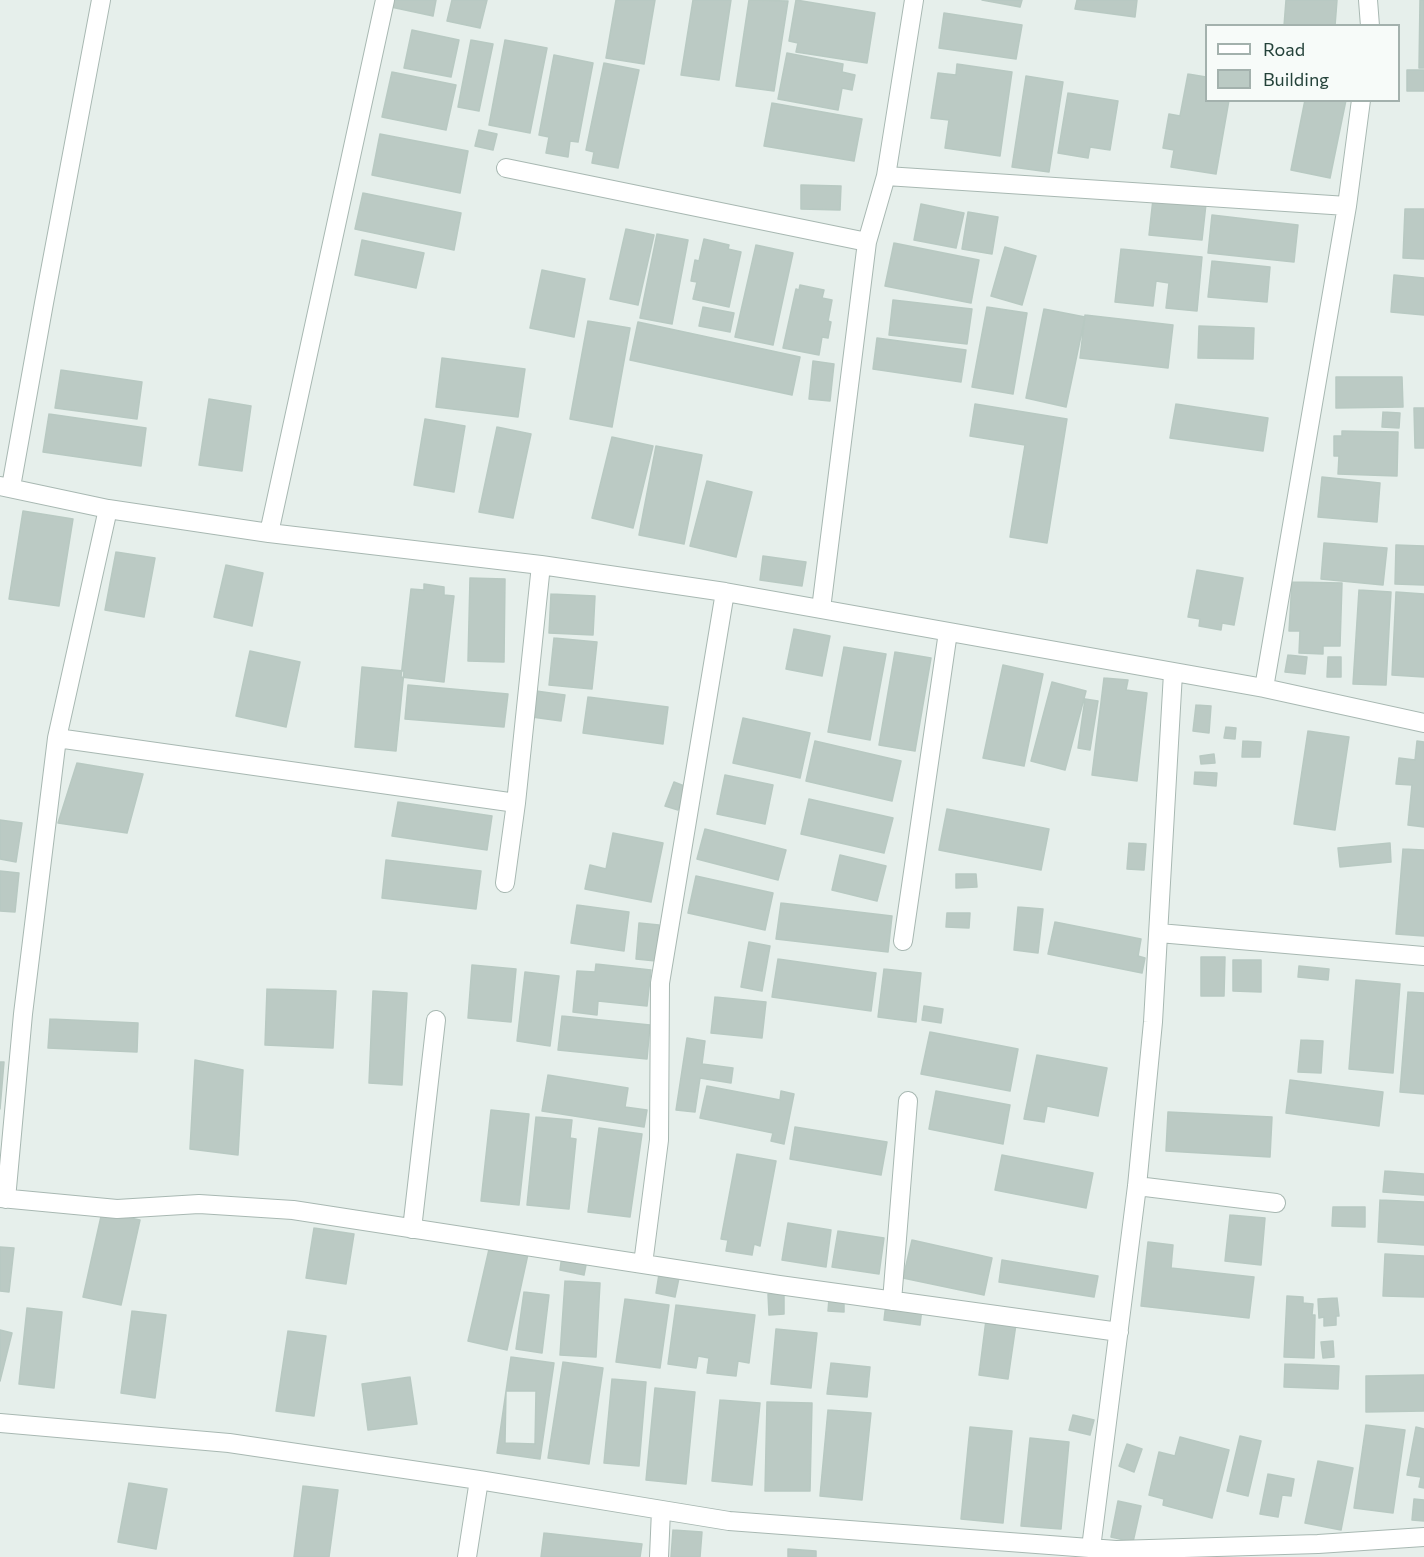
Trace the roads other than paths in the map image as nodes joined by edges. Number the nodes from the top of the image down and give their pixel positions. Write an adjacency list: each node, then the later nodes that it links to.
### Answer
1 (101, 0): 11 (street)
2 (385, 0): 13 (street)
3 (914, 0): 8 (street)
4 (1368, 0): 5 (street)
5 (1370, 24)
6 (1361, 102): 9 (street)
7 (506, 168): 10 (street)
8 (886, 176): 9 (street); 10 (street)
9 (1347, 206): 19 (street)
10 (867, 242): 16 (street)
11 (6, 486): 12 (street)
12 (108, 509): 13 (street); 21 (street)
13 (269, 533): 14 (street)
14 (540, 565): 15 (street); 22 (street)
15 (725, 592): 16 (street); 33 (street)
16 (820, 609): 17 (street)
17 (948, 632): 18 (street); 25 (street)
18 (1173, 673): 19 (street); 24 (street)
19 (1264, 688): 20 (street)
20 (1424, 723)
21 (57, 738): 22 (street); 30 (street)
22 (516, 803): 23 (street)
23 (505, 883)
24 (1159, 933): 26 (street); 29 (street)
25 (903, 941)
26 (1424, 956)
27 (436, 1020): 32 (street)
28 (908, 1101): 34 (street)
29 (1137, 1186): 31 (street); 35 (street)
30 (3, 1199): 32 (street)
31 (1276, 1203)
32 (412, 1229): 33 (street)
33 (643, 1264): 34 (street)
34 (892, 1301): 35 (street)
35 (1119, 1332): 40 (street)
36 (0, 1423): 37 (street)
37 (478, 1480): 38 (street); 43 (street)
38 (661, 1510): 40 (street); 44 (street)
39 (1424, 1537): 41 (street)
40 (1091, 1548): 42 (street)
41 (1317, 1550): 42 (street)
42 (1116, 1554)
43 (466, 1557)
44 (659, 1557)

